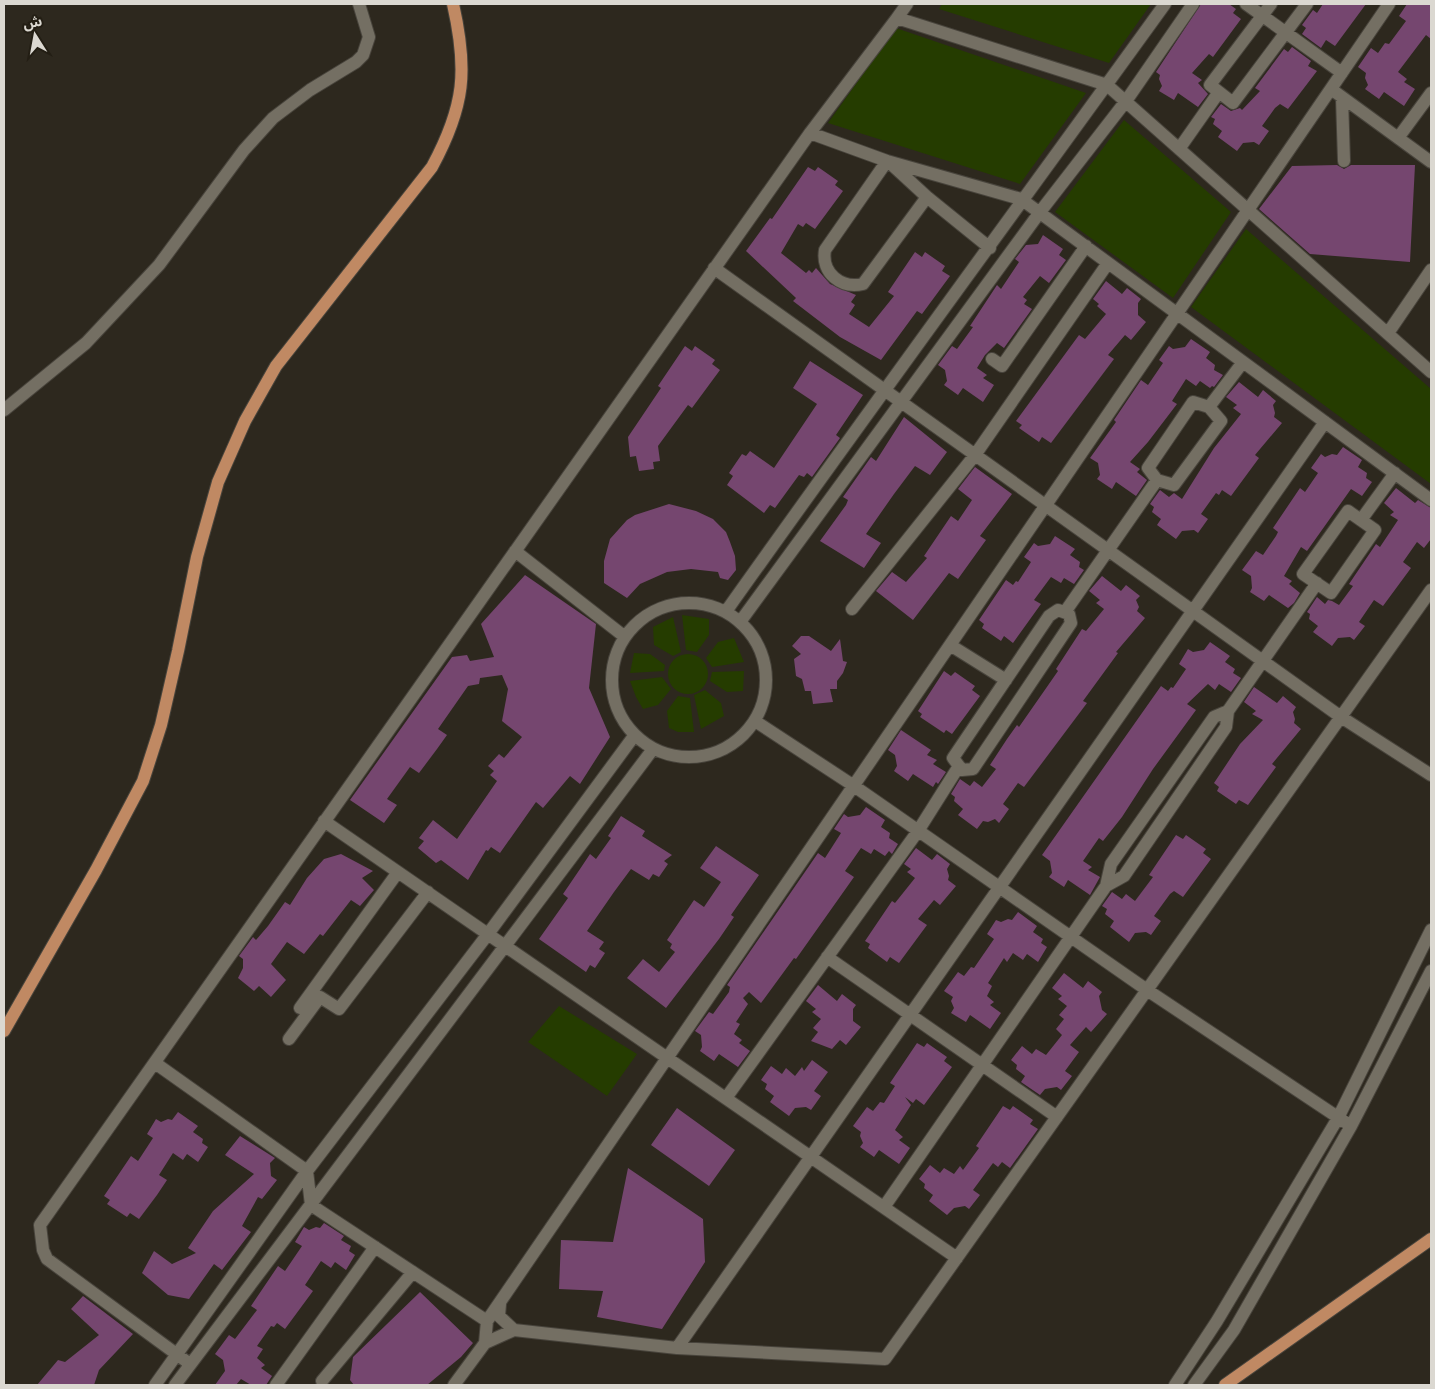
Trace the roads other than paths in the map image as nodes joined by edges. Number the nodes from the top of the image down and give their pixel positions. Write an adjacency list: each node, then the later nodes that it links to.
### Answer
1 (358, 4): 43 (street)
2 (453, 4): 89 (main road)
3 (907, 4): 11 (street)
4 (1165, 4): 14 (street)
5 (1193, 4): 19 (street)
6 (1246, 4): 10 (street)
7 (1271, 4): 10 (street)
8 (1308, 4): 12 (street)
9 (1389, 4): 13 (street)
10 (1262, 16): 12 (street); 16 (street)
11 (897, 18): 14 (street); 20 (street)
12 (1287, 34): 13 (street); 16 (street)
13 (1342, 73): 15 (street)
14 (1106, 84): 19 (street); 27 (street)
15 (1331, 90): 18 (street); 28 (street)
16 (1219, 92): 22 (street)
17 (1431, 93): 21 (street)
18 (1342, 98): 21 (street); 23 (street)
19 (1126, 101): 22 (street); 29 (street)
20 (810, 133): 24 (street); 33 (street)
21 (1398, 138): 25 (street)
22 (1179, 149): 28 (street)
23 (1344, 160)
24 (887, 161): 26 (street); 26 (street); 27 (street)
25 (1431, 162)
26 (927, 197): 31 (street)
27 (1021, 199): 29 (street); 31 (street)
28 (1248, 210): 35 (street); 36 (street)
29 (1040, 212): 30 (street); 41 (street)
30 (1086, 246): 32 (street); 37 (street)
31 (990, 248): 40 (street)
32 (1108, 263): 35 (street); 45 (street)
33 (714, 268): 40 (street); 54 (street)
34 (1431, 270): 36 (street)
35 (1177, 314): 38 (street); 49 (street)
36 (1388, 333): 39 (street)
37 (992, 359)
38 (1243, 362): 42 (street); 44 (street)
39 (1431, 372)
40 (883, 390): 41 (street); 51 (street)
41 (901, 402): 45 (street); 52 (street)
42 (1209, 407): 47 (street); 47 (street)
43 (4, 410)
44 (1325, 422): 46 (street); 59 (street)
45 (975, 455): 49 (street); 57 (street)
46 (1395, 473): 48 (street); 50 (street)
47 (1157, 480): 53 (street)
48 (1431, 500)
49 (1046, 506): 53 (street); 63 (street)
50 (1361, 520): 55 (street); 55 (street)
51 (778, 539): 52 (street); 58 (street)
52 (793, 548): 61 (street)
53 (1107, 550): 59 (street); 60 (street)
54 (515, 551): 62 (street); 74 (street)
55 (1317, 584): 64 (street)
56 (1431, 590): 67 (street)
57 (852, 609)
58 (727, 610): 61 (street); 62 (street)
59 (1192, 611): 64 (street); 78 (street)
60 (1065, 612): 65 (street); 71 (street)
61 (740, 622): 68 (street)
62 (625, 637): 69 (street)
63 (950, 645): 65 (street); 73 (street)
64 (1263, 662): 66 (street); 67 (street)
65 (1006, 680): 71 (street)
66 (1228, 711): 77 (street); 77 (street)
67 (1341, 717): 72 (street); 86 (street)
68 (755, 721): 70 (street); 73 (street)
69 (634, 736): 70 (street); 81 (street)
70 (653, 749): 83 (street)
71 (959, 766): 75 (street)
72 (1431, 775)
73 (854, 786): 75 (street); 91 (street)
74 (324, 821): 76 (street); 92 (street)
75 (918, 831): 78 (street); 84 (street)
76 (398, 872): 79 (street); 87 (street)
77 (1106, 886): 82 (street)
78 (999, 887): 82 (street); 88 (street)
79 (428, 892): 81 (street); 90 (street)
80 (1431, 930): 96 (street)
81 (488, 934): 83 (street); 99 (street)
82 (1072, 937): 86 (street); 93 (street)
83 (506, 946): 91 (street); 100 (street)
84 (827, 957): 88 (street); 94 (street)
85 (1431, 971): 97 (street)
86 (1147, 990): 95 (street); 96 (street)
87 (300, 1008)
88 (911, 1014): 93 (street); 98 (street)
89 (4, 1031)
90 (289, 1040)
91 (668, 1058): 94 (street); 106 (street)
92 (155, 1062): 99 (street); 111 (street)
93 (982, 1066): 95 (street); 101 (street)
94 (726, 1098): 98 (street)
95 (1057, 1117): 104 (street)
96 (1338, 1118): 97 (street); 118 (street)
97 (1351, 1126): 119 (street)
98 (811, 1157): 101 (street); 110 (street)
99 (308, 1171): 100 (street); 111 (street)
100 (311, 1205): 103 (street); 112 (street)
101 (884, 1207): 104 (street)
102 (1431, 1240): 120 (main road)
103 (375, 1247): 105 (street); 116 (street)
104 (957, 1258): 110 (street)
105 (413, 1272): 107 (street); 113 (street)
106 (500, 1304): 107 (street); 108 (street)
107 (487, 1321): 109 (street)
108 (514, 1330): 109 (street); 110 (street)
109 (485, 1343): 117 (street)
110 (677, 1348)
111 (178, 1355): 112 (street); 114 (street)
112 (190, 1364): 115 (street)
113 (322, 1381)
114 (155, 1385)
115 (175, 1385)
116 (276, 1385)
117 (454, 1385)
118 (1175, 1385)
119 (1194, 1385)
120 (1225, 1385)

